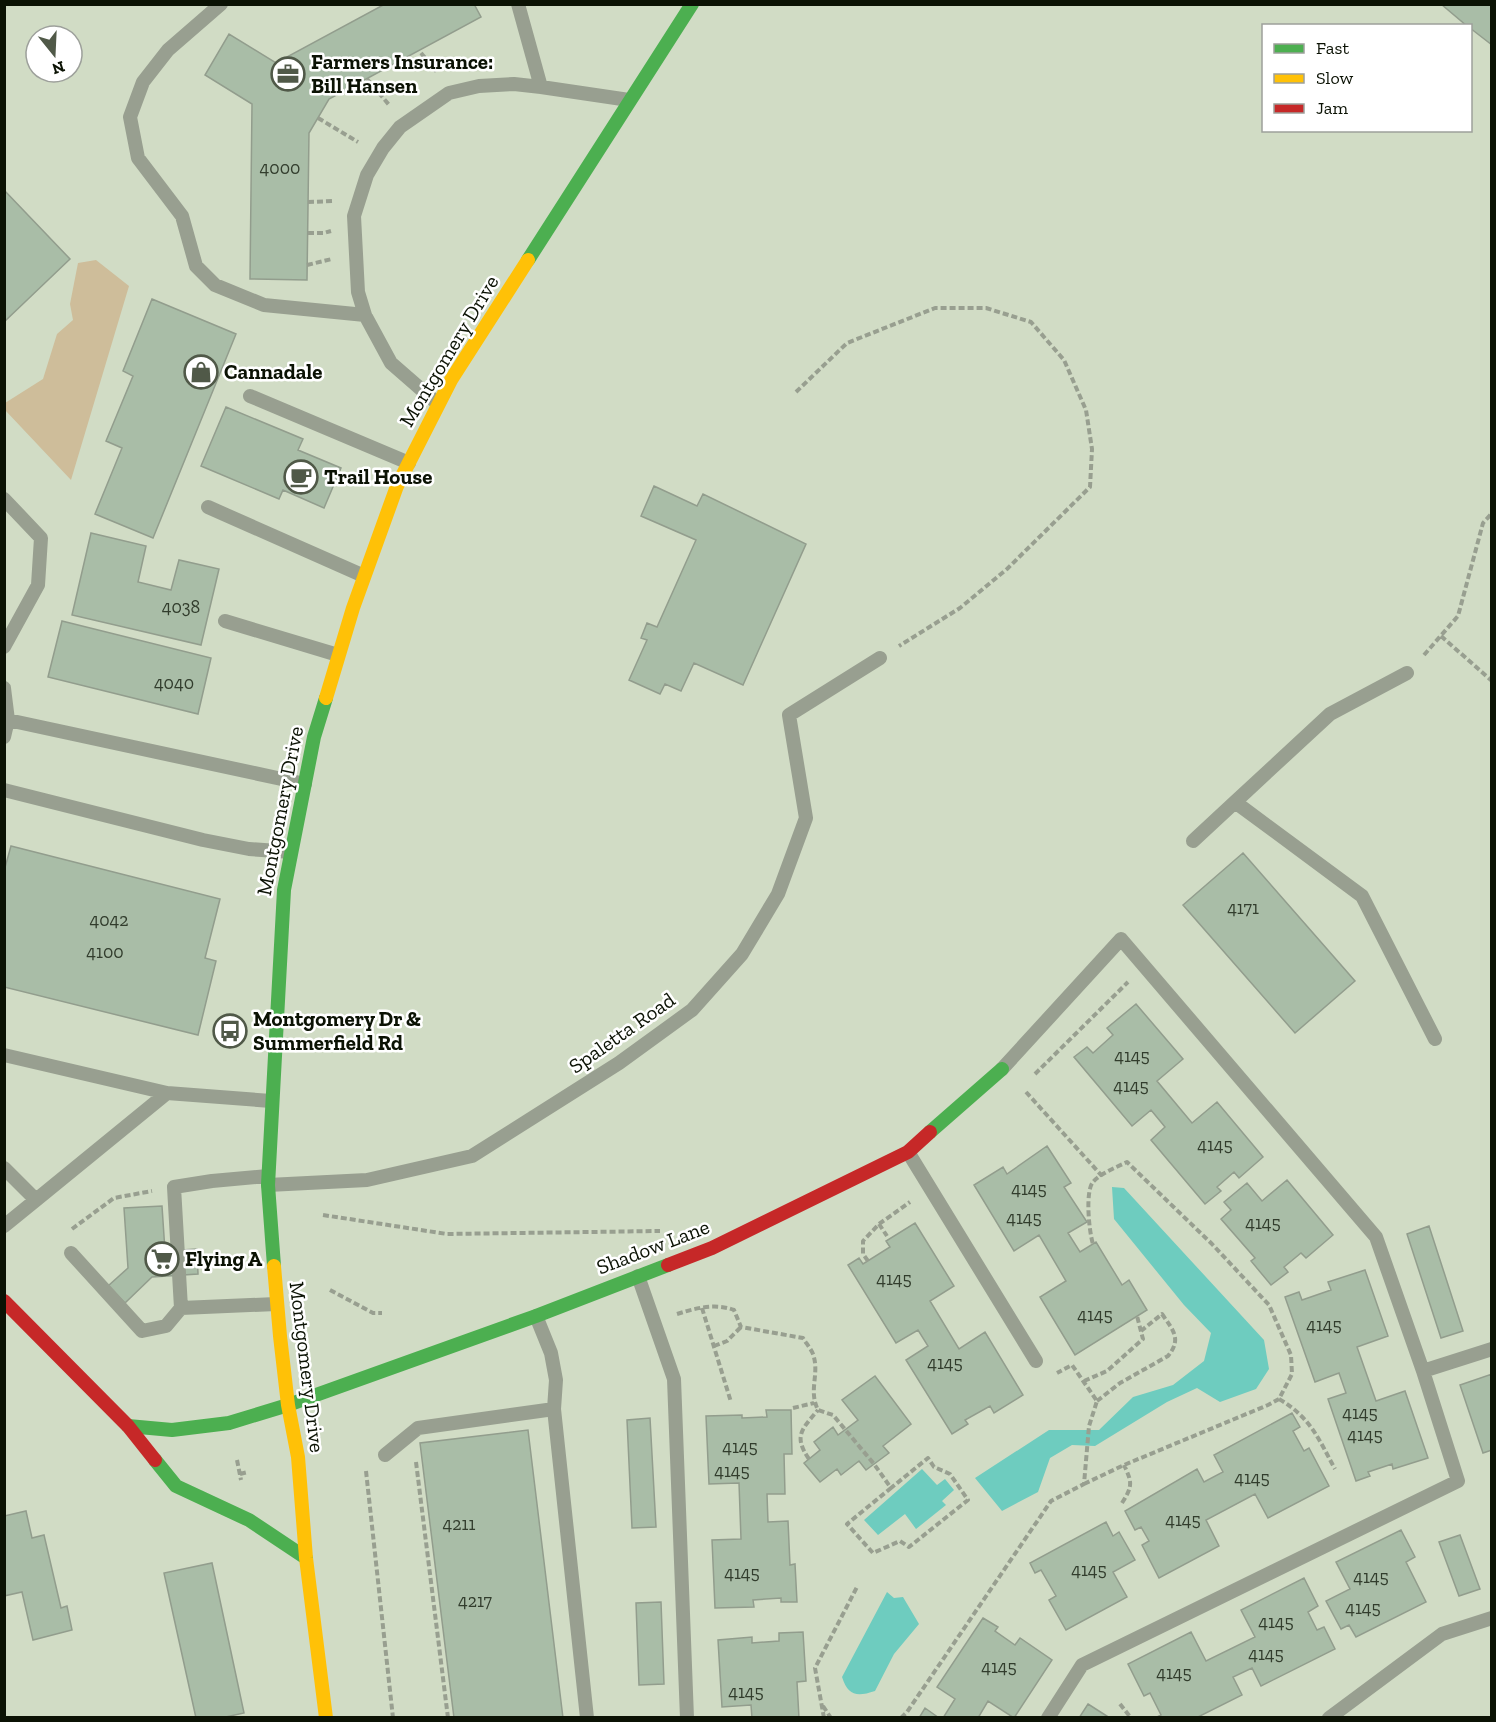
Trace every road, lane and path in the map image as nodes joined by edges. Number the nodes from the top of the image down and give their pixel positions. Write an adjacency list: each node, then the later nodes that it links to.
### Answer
1 (221, 4): 10 (lane)
2 (518, 4): 5 (lane)
3 (692, 4): 6 (main road, Montgomery Drive)
4 (367, 79): 8 (path)
5 (541, 87): 6 (lane); 8 (lane)
6 (631, 101): 13 (main road, Montgomery Drive)
7 (318, 118): 9 (path)
8 (408, 123): 9 (lane)
9 (380, 153): 10 (lane)
10 (365, 315): 13 (lane)
11 (796, 392): 23 (path)
12 (250, 396): 14 (lane)
13 (439, 405): 14 (main road, Montgomery Drive)
14 (409, 463): 18 (main road, Montgomery Drive)
15 (4, 499): 21 (lane)
16 (208, 507): 18 (lane)
17 (1491, 513): 20 (path)
18 (364, 576): 22 (main road, Montgomery Drive)
19 (225, 621): 22 (lane)
20 (1441, 636): 24 (path); 25 (path)
21 (4, 648)
22 (338, 655): 29 (main road, Montgomery Drive)
23 (880, 658): 43 (lane, Spaletta Road)
24 (1407, 674): 31 (lane)
25 (1491, 681)
26 (4, 688): 27 (lane)
27 (8, 720): 28 (lane); 29 (lane)
28 (4, 737)
29 (304, 784): 33 (main road, Montgomery Drive)
30 (4, 790): 33 (lane)
31 (1235, 802): 32 (lane); 35 (lane)
32 (1193, 841)
33 (291, 852): 40 (main road, Montgomery Drive)
34 (1144, 966): 37 (lane); 38 (path); 71 (lane)
35 (1435, 1039)
36 (4, 1055): 39 (lane)
37 (1002, 1069): 41 (main road, Shadow Lane)
38 (1030, 1079)
39 (167, 1093): 40 (lane); 46 (lane)
40 (271, 1101): 43 (main road, Montgomery Drive)
41 (908, 1152): 45 (lane); 56 (main road, Shadow Lane)
42 (4, 1168): 46 (lane)
43 (268, 1180): 44 (lane, Spaletta Road); 59 (main road, Montgomery Drive)
44 (174, 1187): 50 (path); 60 (lane)
45 (931, 1189): 48 (path); 70 (lane)
46 (36, 1200): 49 (lane)
47 (323, 1215): 51 (path)
48 (879, 1224): 52 (path); 55 (path)
49 (4, 1226)
50 (70, 1231)
51 (663, 1231)
52 (887, 1236)
53 (1093, 1244): 73 (path)
54 (71, 1253): 60 (lane)
55 (868, 1261)
56 (637, 1276): 63 (main road, Shadow Lane); 65 (lane)
57 (330, 1290): 62 (path)
58 (4, 1301): 81 (main road)
59 (276, 1304): 60 (lane); 77 (main road, Montgomery Drive)
60 (181, 1308)
61 (702, 1308): 65 (path); 66 (path); 68 (path)
62 (382, 1313)
63 (536, 1316): 77 (main road, Shadow Lane); 79 (lane)
64 (1137, 1316): 67 (path)
65 (654, 1322): 102 (lane)
66 (741, 1327): 68 (path); 76 (path)
67 (1141, 1331): 72 (path); 74 (path)
68 (714, 1346): 75 (path)
69 (1491, 1349): 71 (lane)
70 (1036, 1361): 72 (path)
71 (1423, 1371): 106 (lane)
72 (1084, 1381): 74 (path)
73 (1279, 1399): 86 (path); 87 (path)
74 (1097, 1401): 90 (path)
75 (731, 1402)
76 (814, 1403): 78 (path); 80 (path)
77 (288, 1405): 81 (main road, Shadow Lane); 93 (main road, Montgomery Drive)
78 (793, 1408)
79 (554, 1409): 82 (lane); 101 (lane)
80 (818, 1410): 84 (path); 91 (path)
81 (128, 1426): 93 (main road)
82 (412, 1432): 83 (lane); 100 (path)
83 (385, 1455)
84 (809, 1459)
85 (365, 1463): 99 (path)
86 (1124, 1465): 90 (path); 92 (path)
87 (1335, 1469)
88 (248, 1472): 89 (path)
89 (240, 1474)
90 (1084, 1485): 105 (path)
91 (891, 1488): 91 (path)
92 (1122, 1503)
93 (306, 1558): 98 (main road, Montgomery Drive)
94 (857, 1587): 96 (path)
95 (1491, 1618): 108 (lane)
96 (821, 1703): 103 (path); 104 (path)
97 (1120, 1704): 107 (path)
98 (326, 1718)
99 (393, 1718)
100 (448, 1718)
101 (587, 1718)
102 (687, 1718)
103 (824, 1718)
104 (831, 1718)
105 (901, 1718)
106 (1048, 1718)
107 (1131, 1718)
108 (1329, 1718)

